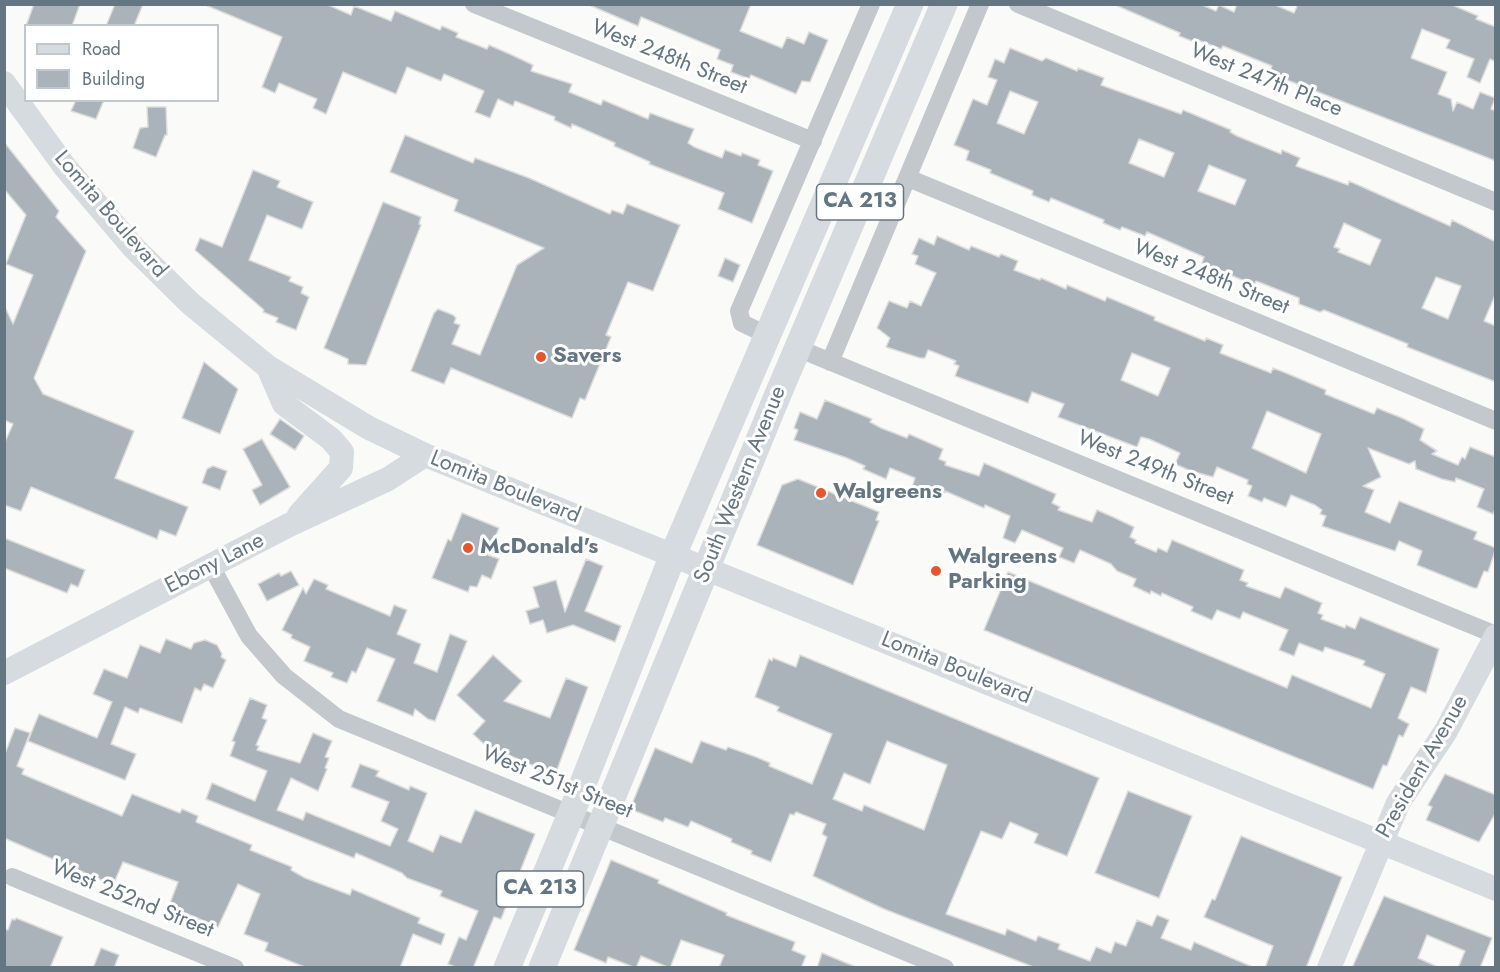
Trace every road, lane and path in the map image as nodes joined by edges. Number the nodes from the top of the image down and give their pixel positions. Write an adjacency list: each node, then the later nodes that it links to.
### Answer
1 (474, 4): 8 (street, West 248th Street)
2 (871, 4): 8 (street)
3 (910, 4): 11 (main road, South Western Avenue / CA 213)
4 (944, 4): 12 (main road, South Western Avenue / CA 213)
5 (980, 4): 9 (street)
6 (1018, 4): 10 (street, West 247th Place)
7 (4, 83): 14 (main road, Lomita Boulevard)
8 (813, 141): 11 (street)
9 (908, 178): 13 (street); 15 (street, West 248th Street)
10 (1496, 202)
11 (769, 336): 18 (main road, South Western Avenue / CA 213)
12 (797, 348): 13 (street, West 249th Street); 20 (main road, South Western Avenue / CA 213)
13 (830, 362): 21 (street, West 249th Street)
14 (268, 367): 16 (main road, Lomita Boulevard); 17 (main road)
15 (1496, 421)
16 (425, 455): 17 (main road, Ebony Lane); 18 (main road, Lomita Boulevard)
17 (289, 525): 19 (main road, Ebony Lane)
18 (673, 555): 20 (main road, Lomita Boulevard); 23 (main road, South Western Avenue / CA 213)
19 (210, 566): 22 (main road, Ebony Lane); 23 (street, West 251st Street)
20 (706, 568): 24 (main road, South Western Avenue / CA 213); 25 (main road, Lomita Boulevard)
21 (1496, 636): 25 (main road, President Avenue)
22 (4, 673)
23 (571, 814): 24 (street, West 251st Street); 29 (main road, South Western Avenue / CA 213)
24 (600, 826): 30 (main road, South Western Avenue / CA 213); 31 (street, West 251st Street)
25 (1380, 841): 27 (main road, Lomita Boulevard); 32 (main road, President Avenue)
26 (12, 877): 28 (street, West 252nd Street)
27 (1496, 889)
28 (235, 968)
29 (507, 968)
30 (542, 968)
31 (945, 968)
32 (1329, 968)

